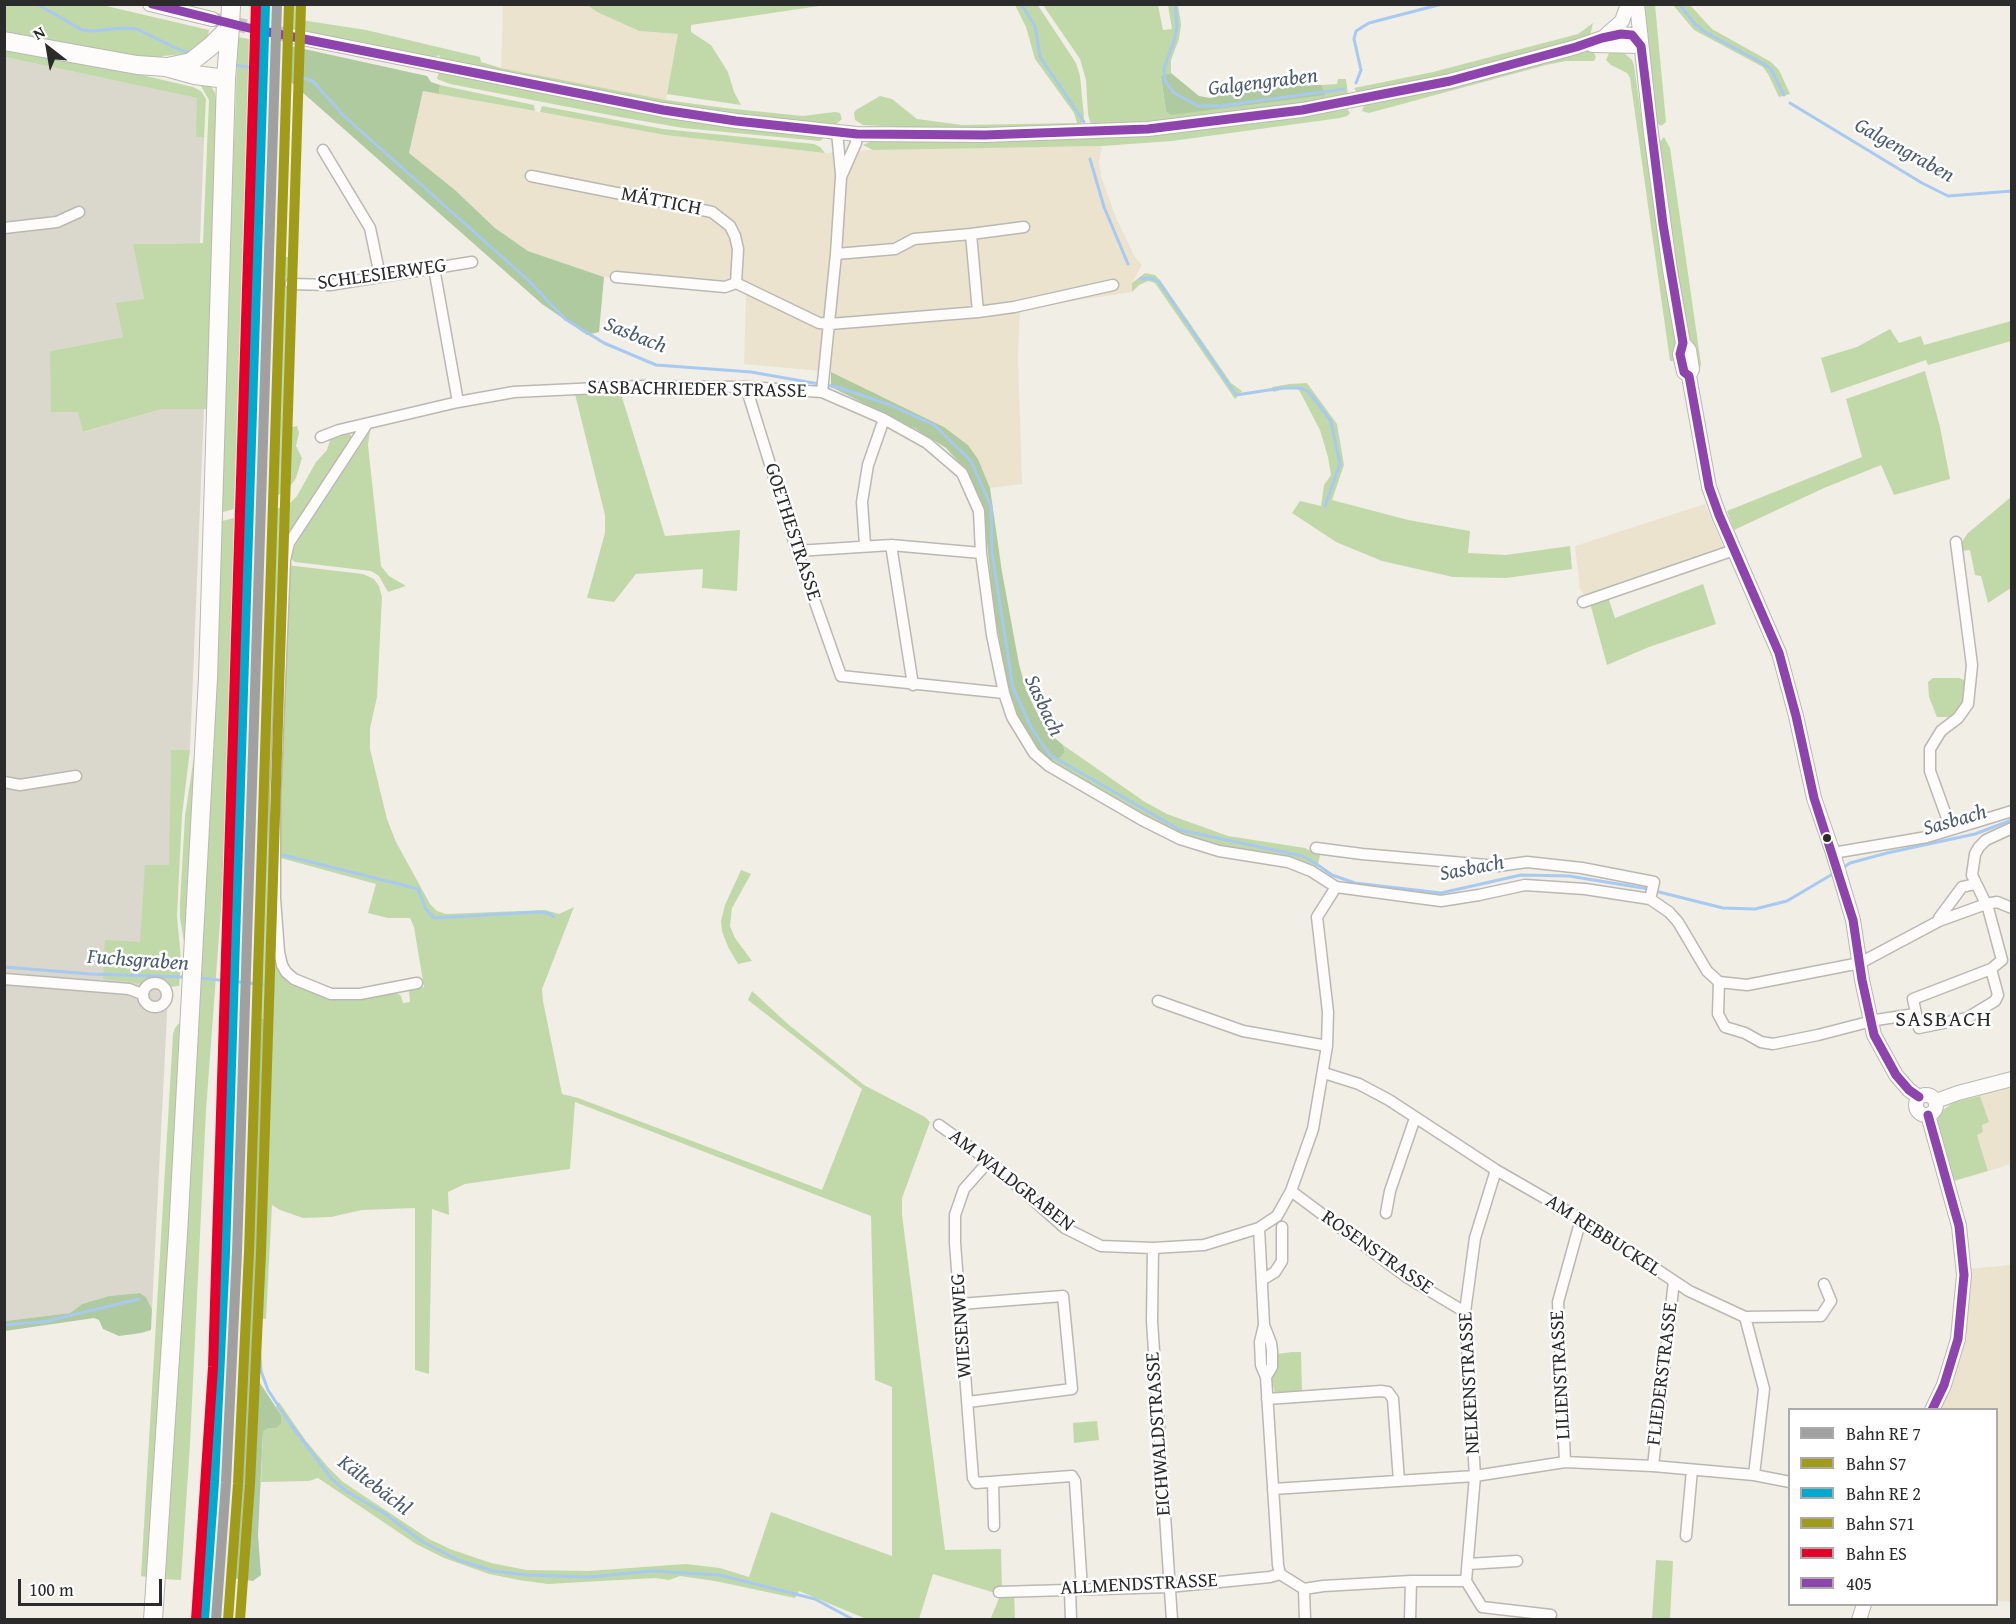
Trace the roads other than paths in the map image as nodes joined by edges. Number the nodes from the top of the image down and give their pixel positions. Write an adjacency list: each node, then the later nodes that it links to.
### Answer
1 (150, 4): 5 (street)
2 (231, 4): 6 (main road, bridge)
3 (1628, 4): 8 (street)
4 (1637, 4): 10 (street)
5 (212, 19)
6 (230, 27): 12 (main road); 14 (main road)
7 (287, 35): 15 (street)
8 (1602, 38): 10 (street); 11 (street)
9 (4, 41): 13 (main road)
10 (1641, 46): 11 (street); 43 (street)
11 (1576, 47): 16 (street)
12 (193, 60): 13 (main road); 14 (main road)
13 (166, 67): 14 (main road)
14 (227, 71): 119 (main road)
15 (837, 132): 16 (street); 19 (street)
16 (857, 134): 19 (street)
17 (323, 150): 27 (street)
18 (531, 176): 29 (street, MÄTTICH)
19 (841, 177): 24 (street)
20 (79, 212): 22 (street)
21 (1024, 227): 23 (street)
22 (4, 228)
23 (971, 234): 24 (street); 32 (street)
24 (837, 254): 33 (street)
25 (472, 262): 26 (street, SCHLESIERWEG)
26 (434, 268): 27 (street, SCHLESIERWEG); 36 (street)
27 (380, 276): 30 (street, SCHLESIERWEG)
28 (616, 277): 29 (street)
29 (736, 283): 33 (street)
30 (291, 284)
31 (1113, 285): 32 (street)
32 (978, 312): 33 (street)
33 (830, 324): 35 (street)
34 (746, 387): 35 (street, SASBACHRIEDER STRASSE); 36 (street, SASBACHRIEDER STRASSE); 44 (street, GOETHESTRASSE)
35 (822, 390): 37 (street, SASBACHRIEDER STRASSE)
36 (458, 402): 38 (street, SASBACHRIEDER STRASSE)
37 (884, 419): 41 (street); 45 (street, SASBACHRIEDER STRASSE)
38 (367, 424): 39 (street, SASBACHRIEDER STRASSE); 66 (street)
39 (321, 437)
40 (1956, 542): 53 (street)
41 (865, 545): 42 (street); 44 (street)
42 (891, 545): 45 (street); 47 (street)
43 (1734, 550): 46 (street); 55 (street)
44 (797, 551): 47 (street, GOETHESTRASSE)
45 (981, 553): 48 (street, SASBACHRIEDER STRASSE)
46 (1583, 602)
47 (913, 685): 48 (street)
48 (1004, 693): 57 (street, SASBACHRIEDER STRASSE)
49 (76, 776): 50 (street)
50 (4, 782)
51 (2012, 811): 53 (street)
52 (2012, 828): 56 (street)
53 (1951, 829): 55 (street)
54 (1316, 848): 58 (street)
55 (1835, 857): 62 (street)
56 (1975, 884): 59 (street); 61 (street)
57 (1336, 887): 58 (street, SASBACHRIEDER STRASSE); 71 (street)
58 (1652, 893): 65 (street, SASBACHRIEDER STRASSE)
59 (1986, 904): 60 (street); 61 (street); 63 (street)
60 (2012, 908)
61 (1939, 921): 62 (street)
62 (1860, 963): 65 (street); 70 (street)
63 (1991, 969): 69 (street); 69 (street)
64 (4, 978): 67 (street)
65 (1719, 982): 70 (street)
66 (417, 983)
67 (142, 994)
68 (1158, 1002): 71 (street)
69 (1915, 1014): 70 (street)
70 (1871, 1022): 74 (street)
71 (1328, 1046): 72 (street)
72 (1324, 1073): 77 (street, AM REBBUCKEL); 81 (street)
73 (2012, 1079): 75 (street)
74 (1919, 1097): 75 (street); 76 (street)
75 (1936, 1101): 76 (street)
76 (1928, 1115): 95 (street)
77 (1415, 1118): 80 (street, AM REBBUCKEL); 82 (street)
78 (939, 1125): 79 (street, AM WALDGRABEN)
79 (989, 1161): 86 (street, AM WALDGRABEN); 90 (street, WIESENWEG)
80 (1496, 1170): 83 (street, AM REBBUCKEL); 91 (street, NELKENSTRASSE)
81 (1291, 1191): 85 (street); 91 (street, ROSENSTRASSE)
82 (1386, 1213)
83 (1581, 1219): 88 (street, AM REBBUCKEL); 96 (street, LILIENSTRASSE)
84 (1282, 1227): 87 (street)
85 (1259, 1228): 86 (street, AM WALDGRABEN); 87 (street)
86 (1153, 1248): 112 (street, EICHWALDSTRASSE)
87 (1262, 1280): 93 (street)
88 (1674, 1281): 92 (street, AM REBBUCKEL); 97 (street, FLIEDERSTRASSE)
89 (1824, 1284): 92 (street)
90 (960, 1304): 94 (street, WIESENWEG); 94 (street)
91 (1465, 1312): 100 (street, NELKENSTRASSE)
92 (1745, 1317): 99 (street)
93 (1267, 1399): 101 (street); 104 (street)
94 (968, 1402): 102 (street, WIESENWEG)
95 (1933, 1408)
96 (1565, 1462): 97 (street); 100 (street)
97 (1653, 1466): 98 (street)
98 (1692, 1470): 99 (street); 106 (street)
99 (1754, 1475): 103 (street)
100 (1476, 1476): 101 (street); 108 (street, NELKENSTRASSE)
101 (1399, 1481): 104 (street)
102 (993, 1482): 105 (street); 114 (street)
103 (1788, 1482)
104 (1273, 1489): 109 (street)
105 (994, 1526)
106 (1686, 1536)
107 (1517, 1561): 108 (street)
108 (1468, 1563): 111 (street, NELKENSTRASSE)
109 (1280, 1574): 112 (street, ALLMENDSTRASSE); 115 (street)
110 (1411, 1581): 111 (street); 115 (street); 123 (street)
111 (1466, 1581): 118 (street)
112 (1169, 1587): 114 (street, ALLMENDSTRASSE); 121 (street, EICHWALDSTRASSE)
113 (1070, 1589): 114 (street, ALLMENDSTRASSE); 116 (street, ALLMENDSTRASSE); 120 (street)
114 (1082, 1589)
115 (1305, 1590): 122 (street)
116 (999, 1592)
117 (1551, 1615): 118 (street)
118 (1532, 1616)
119 (153, 1620)
120 (1071, 1620)
121 (1172, 1620)
122 (1305, 1620)
123 (1410, 1620)

